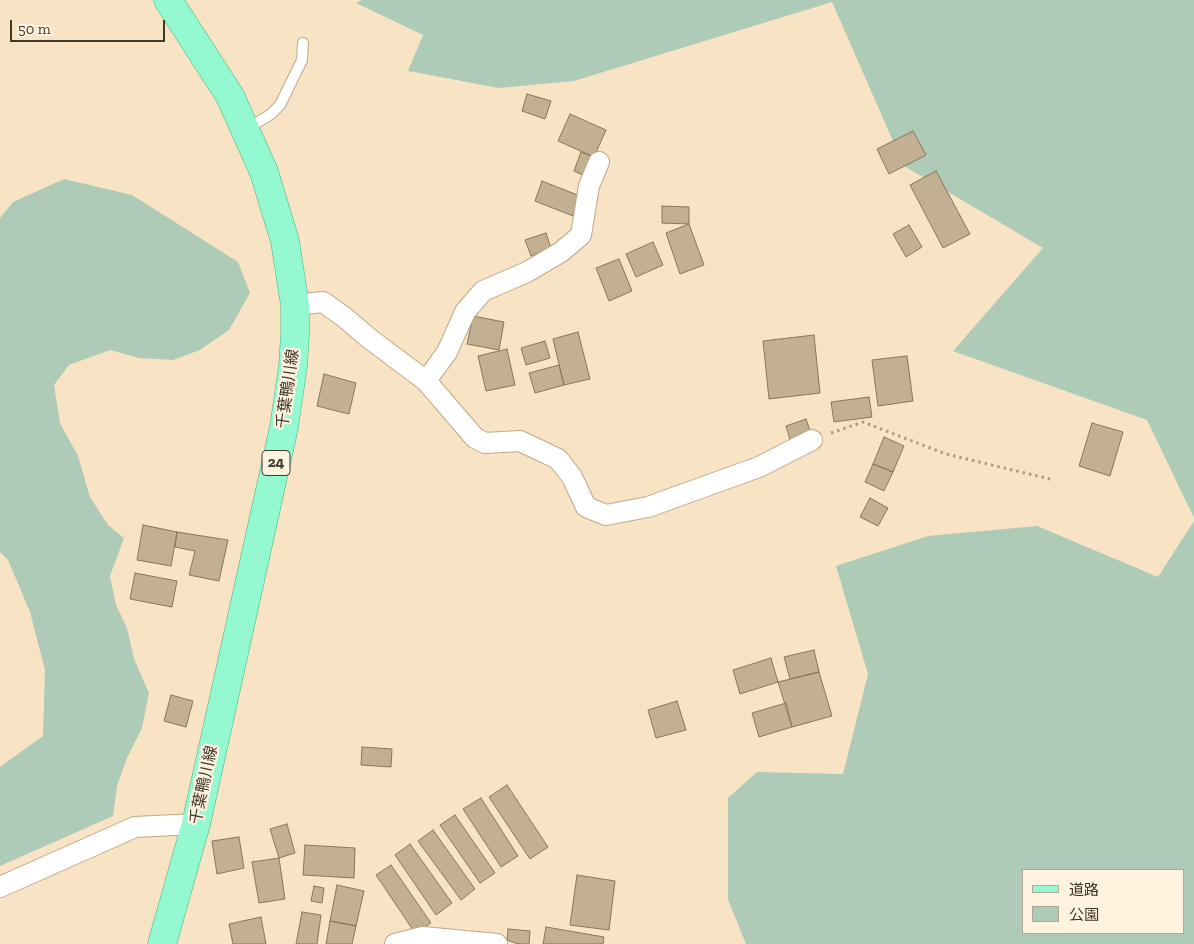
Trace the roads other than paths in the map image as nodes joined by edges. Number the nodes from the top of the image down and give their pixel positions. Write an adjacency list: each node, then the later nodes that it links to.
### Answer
1 (168, 0): 3 (main road, 千葉鴨川線 / 24)
2 (303, 43): 3 (lane)
3 (246, 129): 5 (main road, 千葉鴨川線 / 24)
4 (599, 162): 6 (street)
5 (295, 305): 6 (street); 8 (main road, 千葉鴨川線 / 24)
6 (426, 381): 7 (street)
7 (812, 440)
8 (196, 824): 9 (street); 10 (main road, 千葉鴨川線 / 24)
9 (0, 887)
10 (162, 944)
11 (395, 944): 12 (street)
12 (497, 944)

